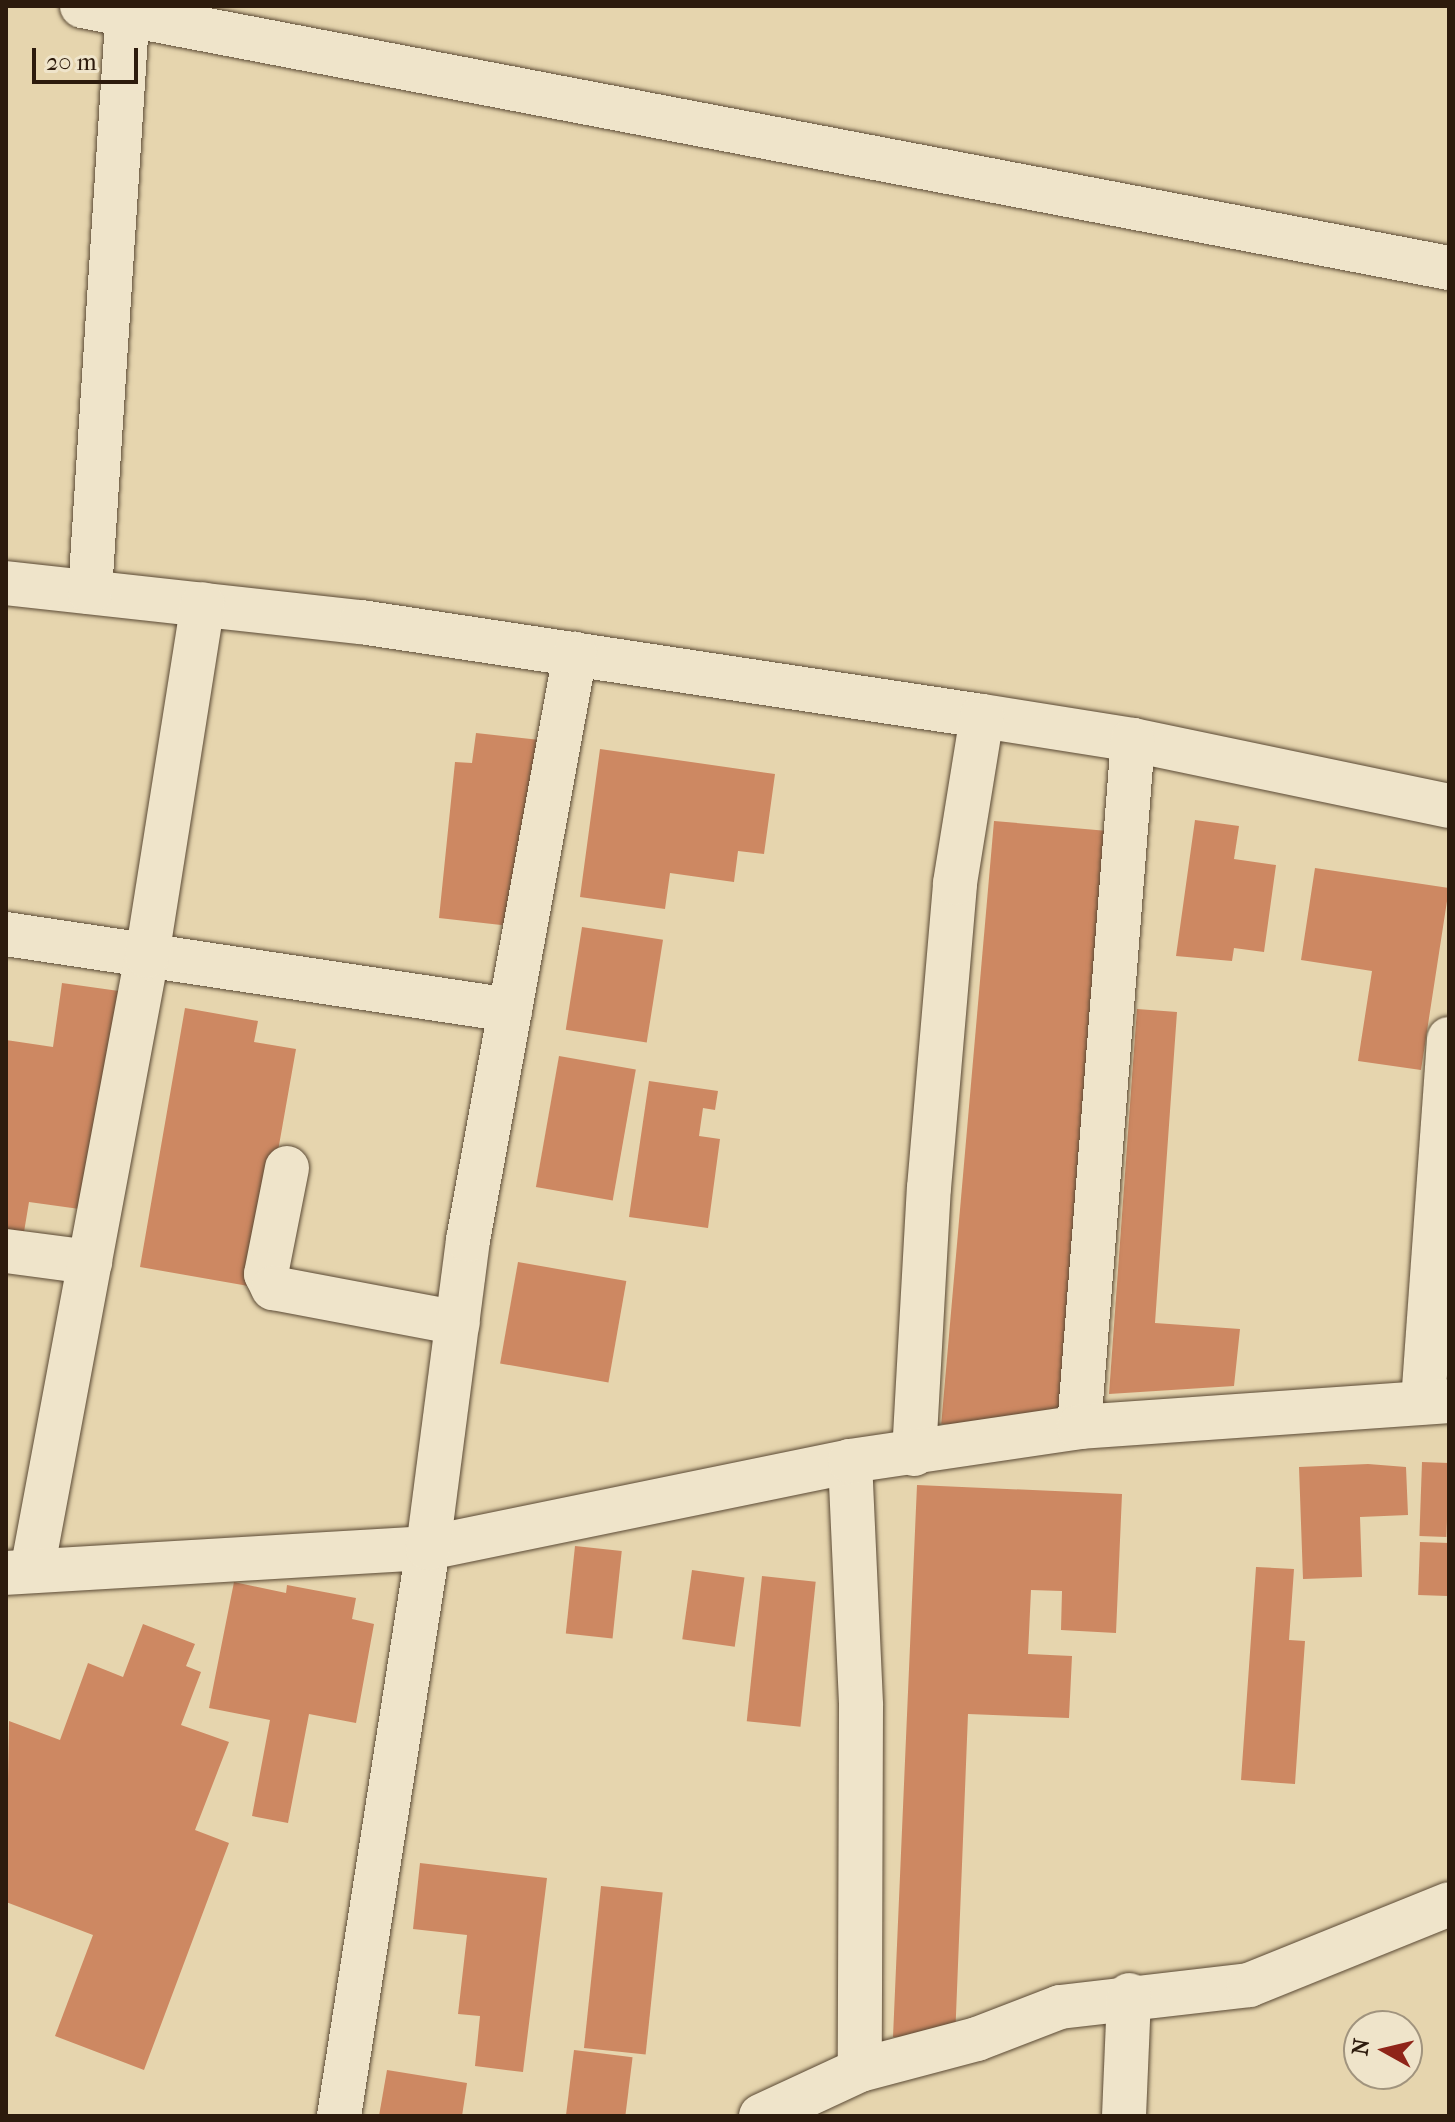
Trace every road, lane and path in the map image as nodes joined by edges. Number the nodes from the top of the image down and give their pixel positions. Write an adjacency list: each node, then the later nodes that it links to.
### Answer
1 (82, 6): 2 (street)
2 (128, 10): 3 (street); 5 (street)
3 (1449, 268)
4 (6, 583): 5 (street)
5 (90, 592): 6 (street)
6 (203, 604): 7 (street); 12 (street)
7 (575, 654): 8 (street); 13 (street)
8 (982, 716): 9 (street); 21 (street)
9 (1133, 740): 10 (street); 20 (street)
10 (1449, 806)
11 (6, 934): 12 (street)
12 (147, 956): 13 (street); 17 (street)
13 (510, 1010): 18 (street)
14 (1449, 1039): 19 (street)
15 (287, 1168): 18 (street)
16 (6, 1251): 17 (street)
17 (90, 1262): 24 (street)
18 (458, 1323): 23 (street)
19 (1436, 1401): 20 (street)
20 (1079, 1427): 21 (street)
21 (914, 1454): 22 (street)
22 (850, 1461): 23 (street); 27 (street)
23 (428, 1548): 24 (street); 28 (street)
24 (19, 1572)
25 (1449, 1904): 26 (street)
26 (1129, 1995): 27 (street); 30 (street)
27 (860, 2070): 29 (street)
28 (339, 2116)
29 (761, 2116)
30 (1124, 2116)

